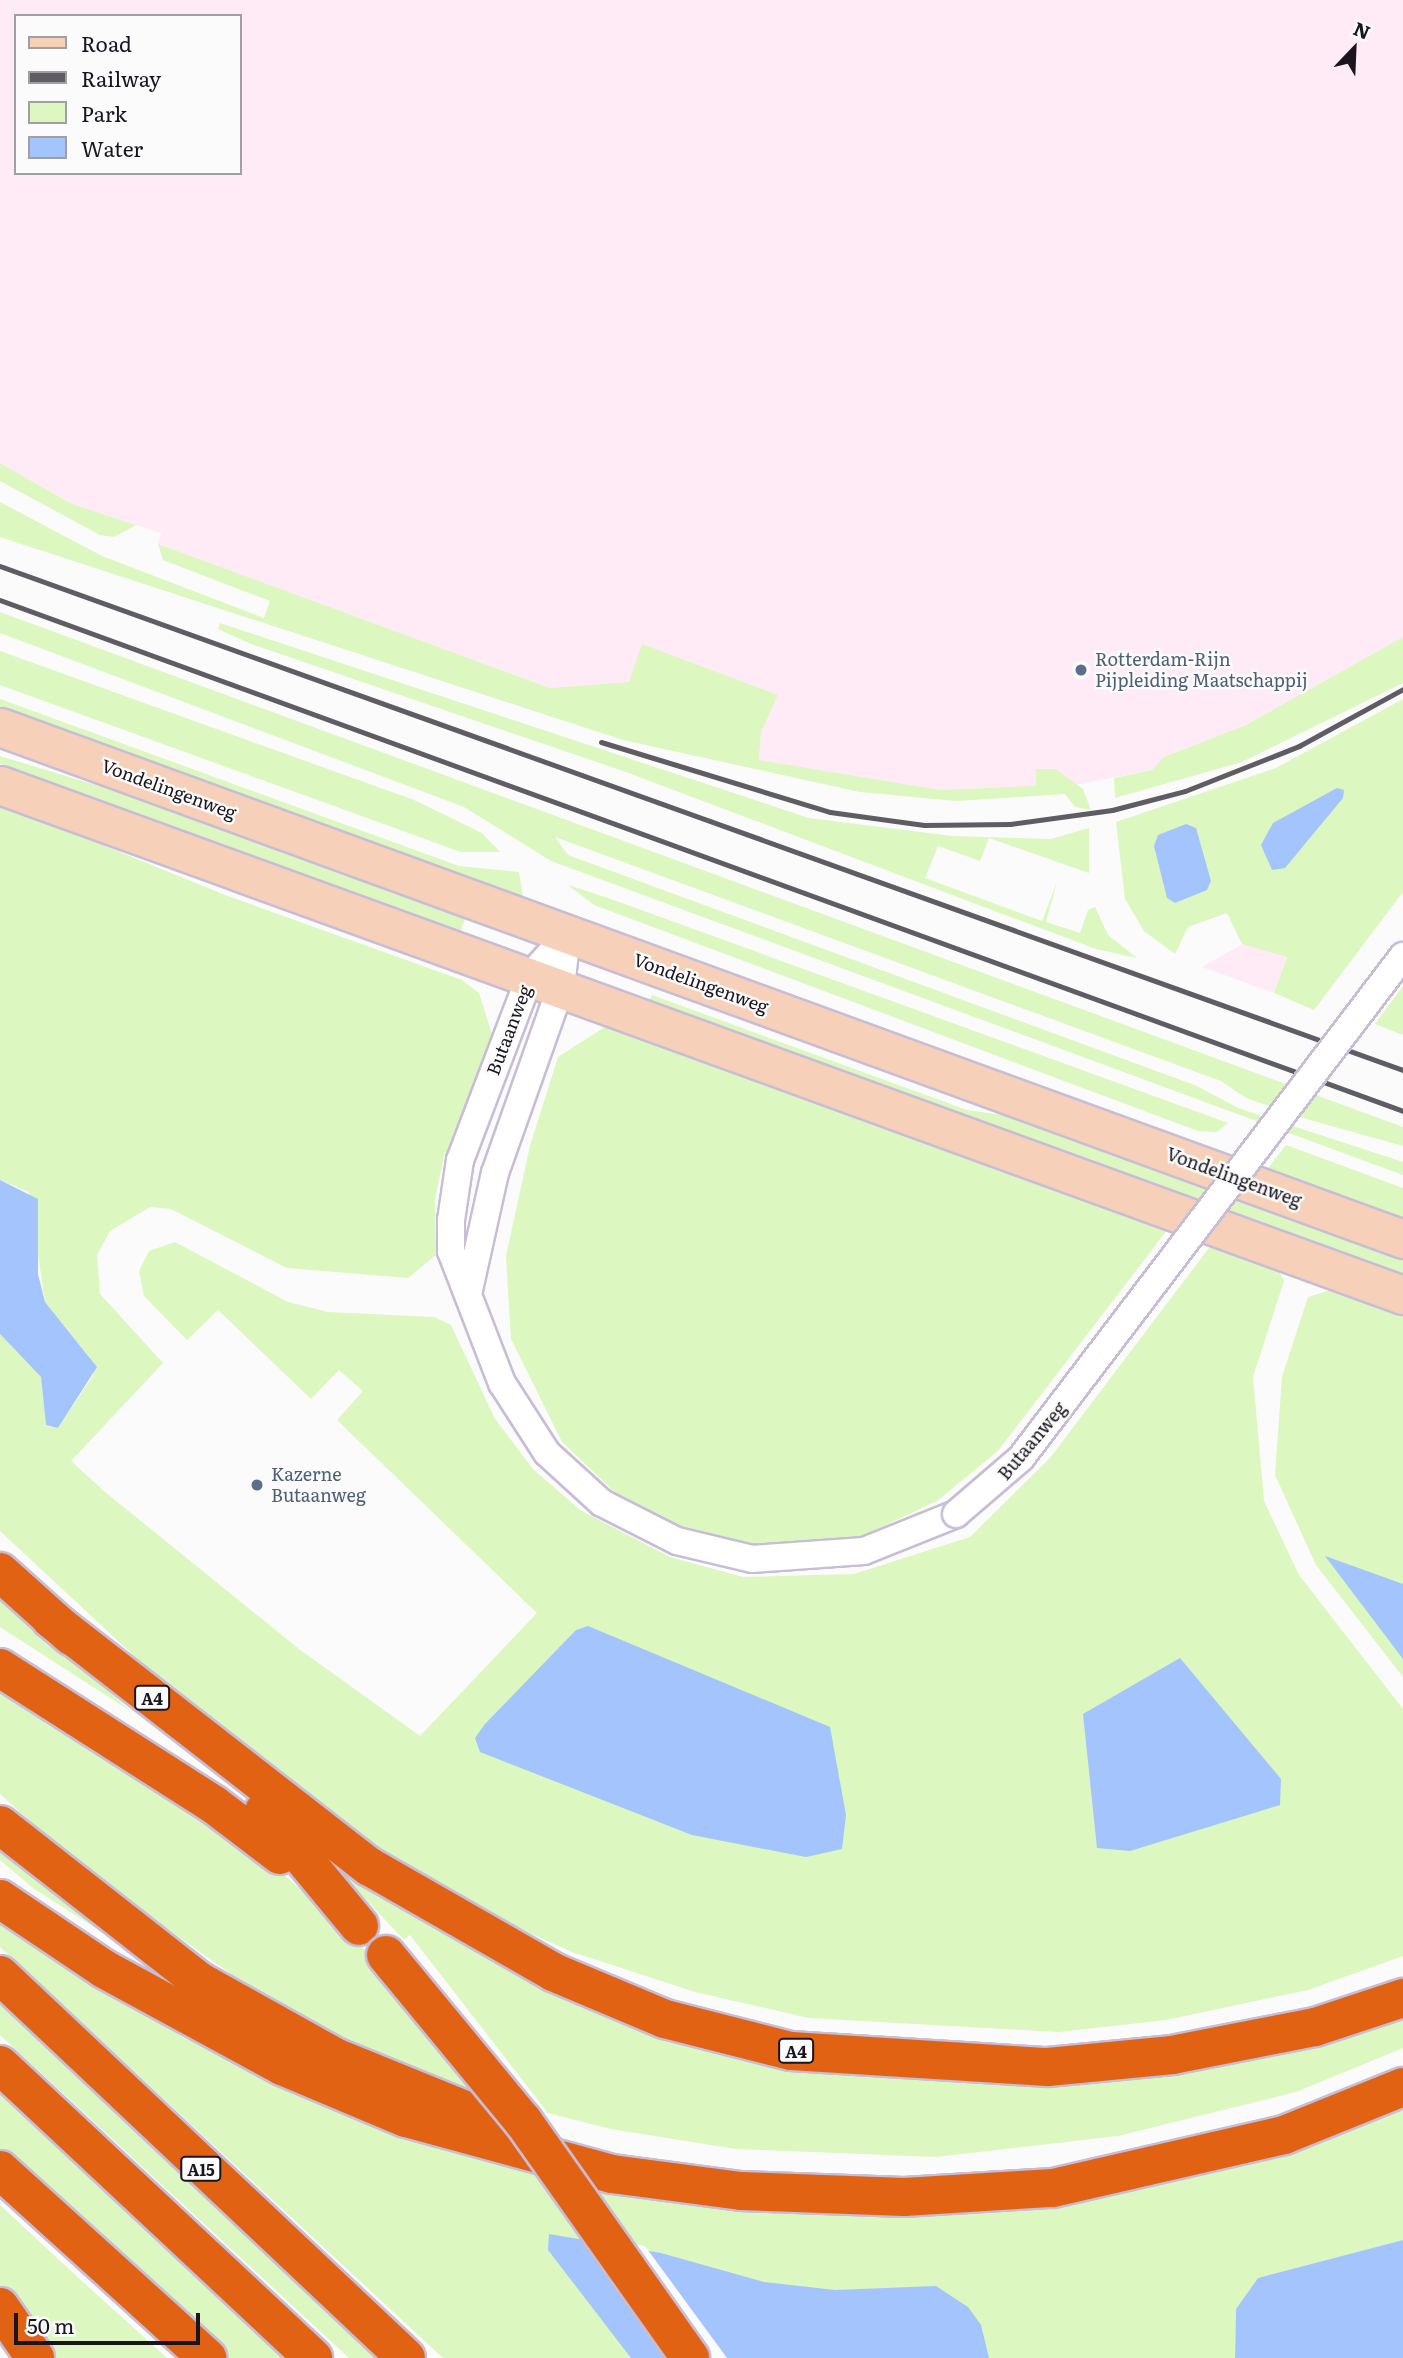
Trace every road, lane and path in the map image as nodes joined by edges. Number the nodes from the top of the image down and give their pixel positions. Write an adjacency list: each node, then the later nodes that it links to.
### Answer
1 (0, 727): 3 (main road, Vondelingenweg)
2 (0, 785): 5 (main road)
3 (567, 935): 5 (street, Butaanweg); 6 (main road, Vondelingenweg)
4 (1403, 957): 7 (street, Butaanweg, bridge)
5 (545, 982): 7 (street, Butaanweg); 7 (street, Butaanweg); 8 (main road)
6 (1403, 1239)
7 (463, 1255)
8 (1403, 1295)
9 (0, 1572): 10 (highway, A4)
10 (51, 1619): 14 (highway); 16 (highway, A4)
11 (0, 1668): 14 (highway)
12 (0, 1825): 20 (highway)
13 (0, 1899): 20 (highway)
14 (359, 1926): 26 (highway, bridge)
15 (0, 1975): 25 (highway, A15)
16 (1403, 1998)
17 (0, 2065): 24 (highway)
18 (1403, 2087): 20 (highway)
19 (0, 2170): 23 (highway)
20 (741, 2191)
21 (0, 2307): 22 (highway)
22 (35, 2358)
23 (207, 2358)
24 (313, 2358)
25 (406, 2358)
26 (690, 2358)

